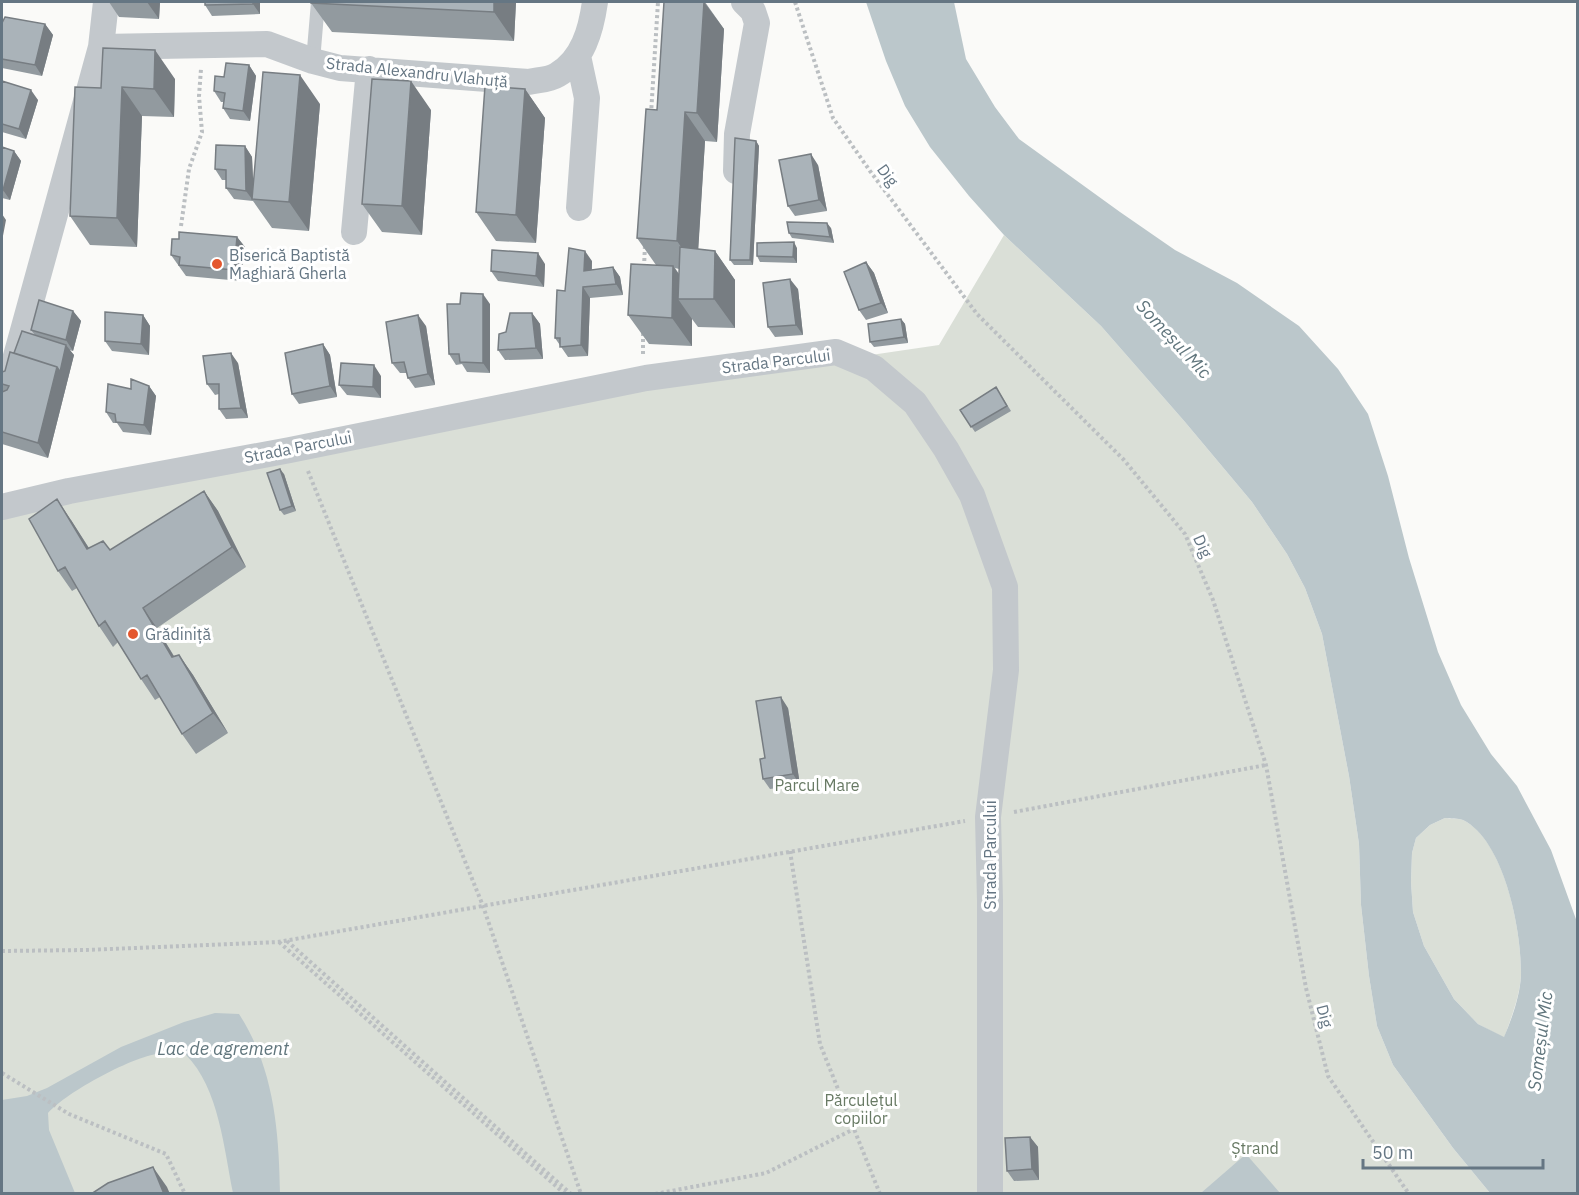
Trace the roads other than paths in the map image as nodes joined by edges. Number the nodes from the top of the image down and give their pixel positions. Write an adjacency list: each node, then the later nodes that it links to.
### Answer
1 (106, 2): 5 (street)
2 (318, 2): 7 (lane)
3 (595, 2): 6 (street)
4 (744, 2): 9 (street)
5 (101, 47): 7 (street, Strada Alexandru Vlahuță); 12 (street)
6 (578, 56): 8 (street, Strada Alexandru Vlahuță); 10 (street)
7 (313, 61): 8 (street, Strada Alexandru Vlahuță)
8 (369, 69): 11 (street)
9 (735, 192)
10 (579, 208)
11 (354, 232)
12 (2, 407)
13 (2, 507): 14 (street, Strada Parcului)
14 (990, 1194)

